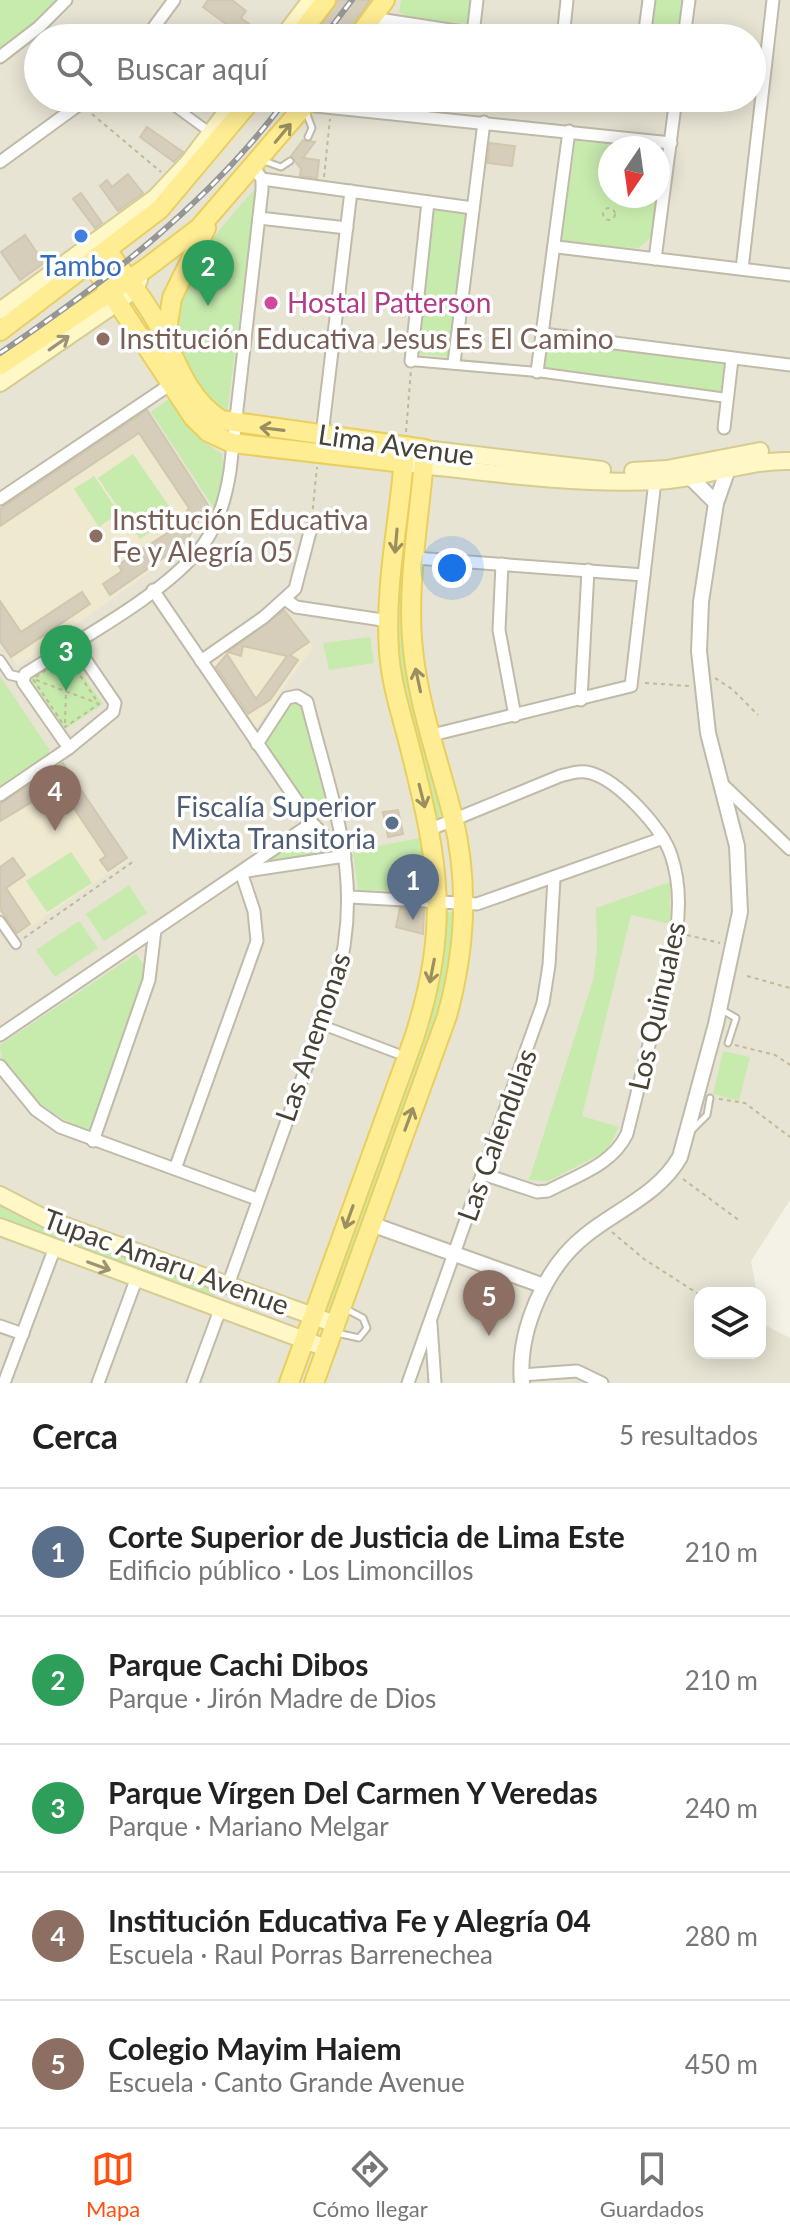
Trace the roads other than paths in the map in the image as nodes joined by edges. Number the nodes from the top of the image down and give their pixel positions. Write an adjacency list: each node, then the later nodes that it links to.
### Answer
1 (66, 0): 12 (street)
2 (174, 0): 13 (street)
3 (311, 0): 14 (main road)
4 (326, 0): 15 (main road)
5 (385, 0): 11 (main road)
6 (477, 0): 19 (street)
7 (567, 0): 20 (street)
8 (649, 0): 21 (street)
9 (689, 0): 22 (street)
10 (773, 0): 25 (street)
11 (378, 20): 16 (main road); 17 (street); 18 (street)
12 (42, 24)
13 (156, 24)
14 (293, 24)
15 (308, 24)
16 (373, 24)
17 (379, 24)
18 (394, 24)
19 (474, 24)
20 (564, 24)
21 (646, 24)
22 (686, 24)
23 (24, 39): 24 (street)
24 (0, 57)
25 (766, 61)
26 (69, 112): 43 (street)
27 (182, 112): 38 (street)
28 (226, 112): 51 (main road)
29 (242, 112): 51 (main road)
30 (300, 112): 44 (main road, one-way to 30)
31 (309, 112): 40 (lane)
32 (409, 112): 36 (street)
33 (422, 112): 36 (street)
34 (674, 112): 41 (street)
35 (760, 112): 55 (street)
36 (422, 115): 37 (street)
37 (484, 122): 39 (street); 47 (street)
38 (204, 128)
39 (569, 131): 41 (street); 52 (street)
40 (308, 137)
41 (671, 143): 54 (street)
42 (290, 161): 44 (lane)
43 (0, 162)
44 (259, 169): 45 (street); 48 (main road); 49 (street)
45 (351, 191): 46 (street); 50 (street)
46 (428, 202): 47 (street); 64 (street)
47 (473, 208): 65 (street)
48 (214, 213): 57 (main road); 62 (main road)
49 (259, 218): 50 (street); 73 (street)
50 (347, 228): 74 (street)
51 (103, 245): 53 (main road); 57 (main road, Lima Avenue)
52 (557, 247): 54 (street); 61 (street)
53 (88, 257): 58 (main road, Lima Avenue); 59 (main road); 60 (main road)
54 (655, 259): 55 (street)
55 (742, 269): 56 (street)
56 (790, 275)
57 (131, 284): 58 (main road); 62 (main road, Lima Avenue)
58 (114, 296): 66 (main road); 69 (main road, one-way to 58); 70 (main road, Lima Avenue)
59 (0, 311)
60 (0, 331)
61 (543, 334): 63 (street); 68 (street)
62 (166, 344): 73 (main road, Lima Avenue)
63 (732, 359): 67 (street); 71 (street)
64 (411, 361): 65 (street)
65 (454, 363): 68 (street)
66 (0, 365)
67 (790, 365)
68 (537, 372): 71 (street)
69 (0, 383)
70 (171, 384): 73 (main road, Lima Avenue); 82 (street)
71 (727, 398): 72 (street)
72 (724, 428)
73 (233, 434): 74 (main road, Lima Avenue, one-way to 73); 75 (main road, Lima Avenue); 89 (street)
74 (322, 435): 75 (main road, Lima Avenue)
75 (405, 449): 77 (main road, Lima Avenue); 91 (main road, one-way to 91)
76 (790, 450): 80 (main road, Lima Avenue)
77 (424, 457): 80 (main road, Lima Avenue); 81 (main road, Lima Avenue); 85 (main road)
78 (790, 461): 79 (main road, Lima Avenue)
79 (728, 469): 80 (main road, Lima Avenue); 83 (street)
80 (686, 472): 81 (main road, Lima Avenue); 83 (street)
81 (655, 481): 88 (street)
82 (0, 499)
83 (716, 503): 101 (street)
84 (311, 528): 90 (street)
85 (415, 558): 86 (street); 98 (main road, one-way to 85)
86 (502, 564): 87 (street); 97 (street)
87 (588, 570): 88 (street); 96 (street)
88 (644, 575): 96 (street)
89 (153, 590): 92 (street); 94 (street)
90 (285, 599): 91 (street); 94 (street)
91 (389, 621): 105 (main road, one-way to 105)
92 (74, 643): 95 (street); 100 (street)
93 (0, 660): 95 (street)
94 (201, 661): 99 (street)
95 (28, 678): 100 (street)
96 (581, 700): 97 (street)
97 (515, 716): 98 (street)
98 (432, 735): 103 (main road)
99 (257, 744): 104 (street); 108 (street, Las Anemonas)
100 (69, 748): 102 (street)
101 (719, 781): 107 (street); 117 (street)
102 (0, 795)
103 (454, 821): 105 (street, Los Quinuales); 106 (street, Los Quinuales); 113 (main road)
104 (312, 823): 108 (street); 109 (street)
105 (431, 829): 112 (main road)
106 (663, 838): 110 (street); 127 (street, Los Quinuales)
107 (790, 849)
108 (345, 856): 109 (street); 111 (street, Las Anemonas)
109 (241, 872): 115 (street); 126 (street)
110 (554, 879): 113 (street); 127 (street, Las Calendulas)
111 (350, 897): 112 (street); 129 (street, Las Anemonas)
112 (439, 900): 113 (street); 138 (main road, one-way to 138)
113 (464, 904): 130 (main road, one-way to 113)
114 (0, 921): 116 (street)
115 (155, 930): 119 (street); 125 (street)
116 (16, 944)
117 (720, 1009): 120 (lane); 124 (street)
118 (330, 1028): 121 (street)
119 (0, 1035)
120 (728, 1043)
121 (396, 1053)
122 (0, 1066): 125 (street)
123 (710, 1098): 124 (lane)
124 (688, 1134): 136 (street)
125 (93, 1141): 126 (street)
126 (175, 1169): 129 (street)
127 (483, 1174): 133 (street, Las Calendulas)
128 (0, 1195): 135 (main road, Tupac Amaru Avenue)
129 (257, 1199): 135 (street, Las Anemonas)
130 (371, 1224): 133 (street); 141 (main road)
131 (0, 1227): 132 (main road, Tupac Amaru Avenue)
132 (54, 1250): 134 (main road, Tupac Amaru Avenue, one-way to 134); 142 (street)
133 (454, 1255): 136 (street); 139 (street, Las Calendulas)
134 (136, 1280): 137 (main road, Tupac Amaru Avenue); 146 (street)
135 (228, 1285): 138 (main road, Tupac Amaru Avenue)
136 (544, 1286): 144 (street)
137 (220, 1310): 143 (main road, Tupac Amaru Avenue); 147 (street)
138 (313, 1316): 141 (main road, Tupac Amaru Avenue); 143 (main road)
139 (431, 1319): 150 (street, Las Calendulas); 151 (street)
140 (0, 1326): 142 (street)
141 (334, 1328): 141 (lane); 143 (main road, Tupac Amaru Avenue); 149 (main road)
142 (23, 1334): 145 (street)
143 (305, 1340): 148 (main road)
144 (522, 1379): 152 (street)
145 (4, 1383)
146 (98, 1383)
147 (193, 1383)
148 (289, 1383)
149 (314, 1383)
150 (408, 1383)
151 (435, 1383)
152 (602, 1383)

